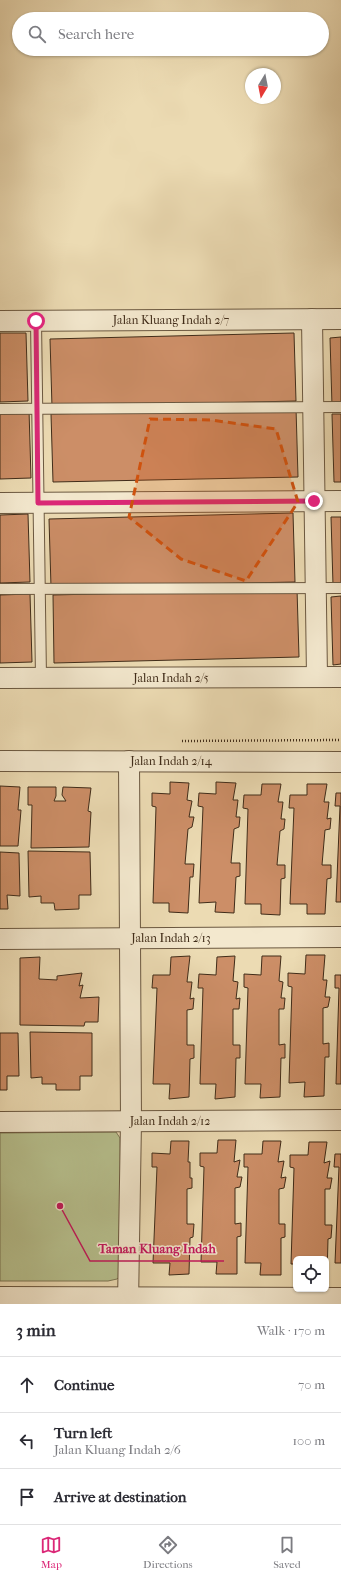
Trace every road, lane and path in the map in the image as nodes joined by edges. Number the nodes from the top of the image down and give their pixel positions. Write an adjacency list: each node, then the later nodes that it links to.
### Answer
1 (312, 319): 2 (street, Jalan Kluang Indah 2/7); 4 (street, Jalan Kluang Indah 2/7); 6 (street)
2 (341, 319)
3 (0, 321): 4 (street, Jalan Kluang Indah 2/7)
4 (36, 321): 8 (lane)
5 (341, 407): 6 (lane)
6 (313, 408): 8 (lane); 9 (street)
7 (0, 409): 8 (lane)
8 (37, 409): 12 (lane)
9 (314, 501): 10 (street); 12 (street); 14 (street)
10 (341, 501)
11 (0, 503): 12 (street)
12 (38, 503): 13 (lane)
13 (40, 588): 14 (lane); 16 (lane); 19 (lane)
14 (316, 588): 15 (lane); 20 (street)
15 (341, 588)
16 (0, 589)
17 (341, 677): 20 (street, Jalan Indah 2/5)
18 (0, 678): 19 (street, Jalan Indah 2/5)
19 (41, 678): 20 (street, Jalan Indah 2/5)
20 (317, 678)
21 (0, 761): 22 (street, Jalan Indah 2/14)
22 (129, 761): 23 (street, Jalan Indah 2/14); 25 (street)
23 (341, 762)
24 (341, 937): 25 (street, Jalan Indah 2/13)
25 (129, 938): 26 (street, Jalan Indah 2/13); 28 (street)
26 (0, 939)
27 (341, 1120): 28 (street, Jalan Indah 2/12)
28 (131, 1121): 29 (street, Jalan Indah 2/12); 32 (street)
29 (0, 1122)
30 (0, 1297): 32 (street)
31 (341, 1298): 32 (street)
32 (128, 1301)

